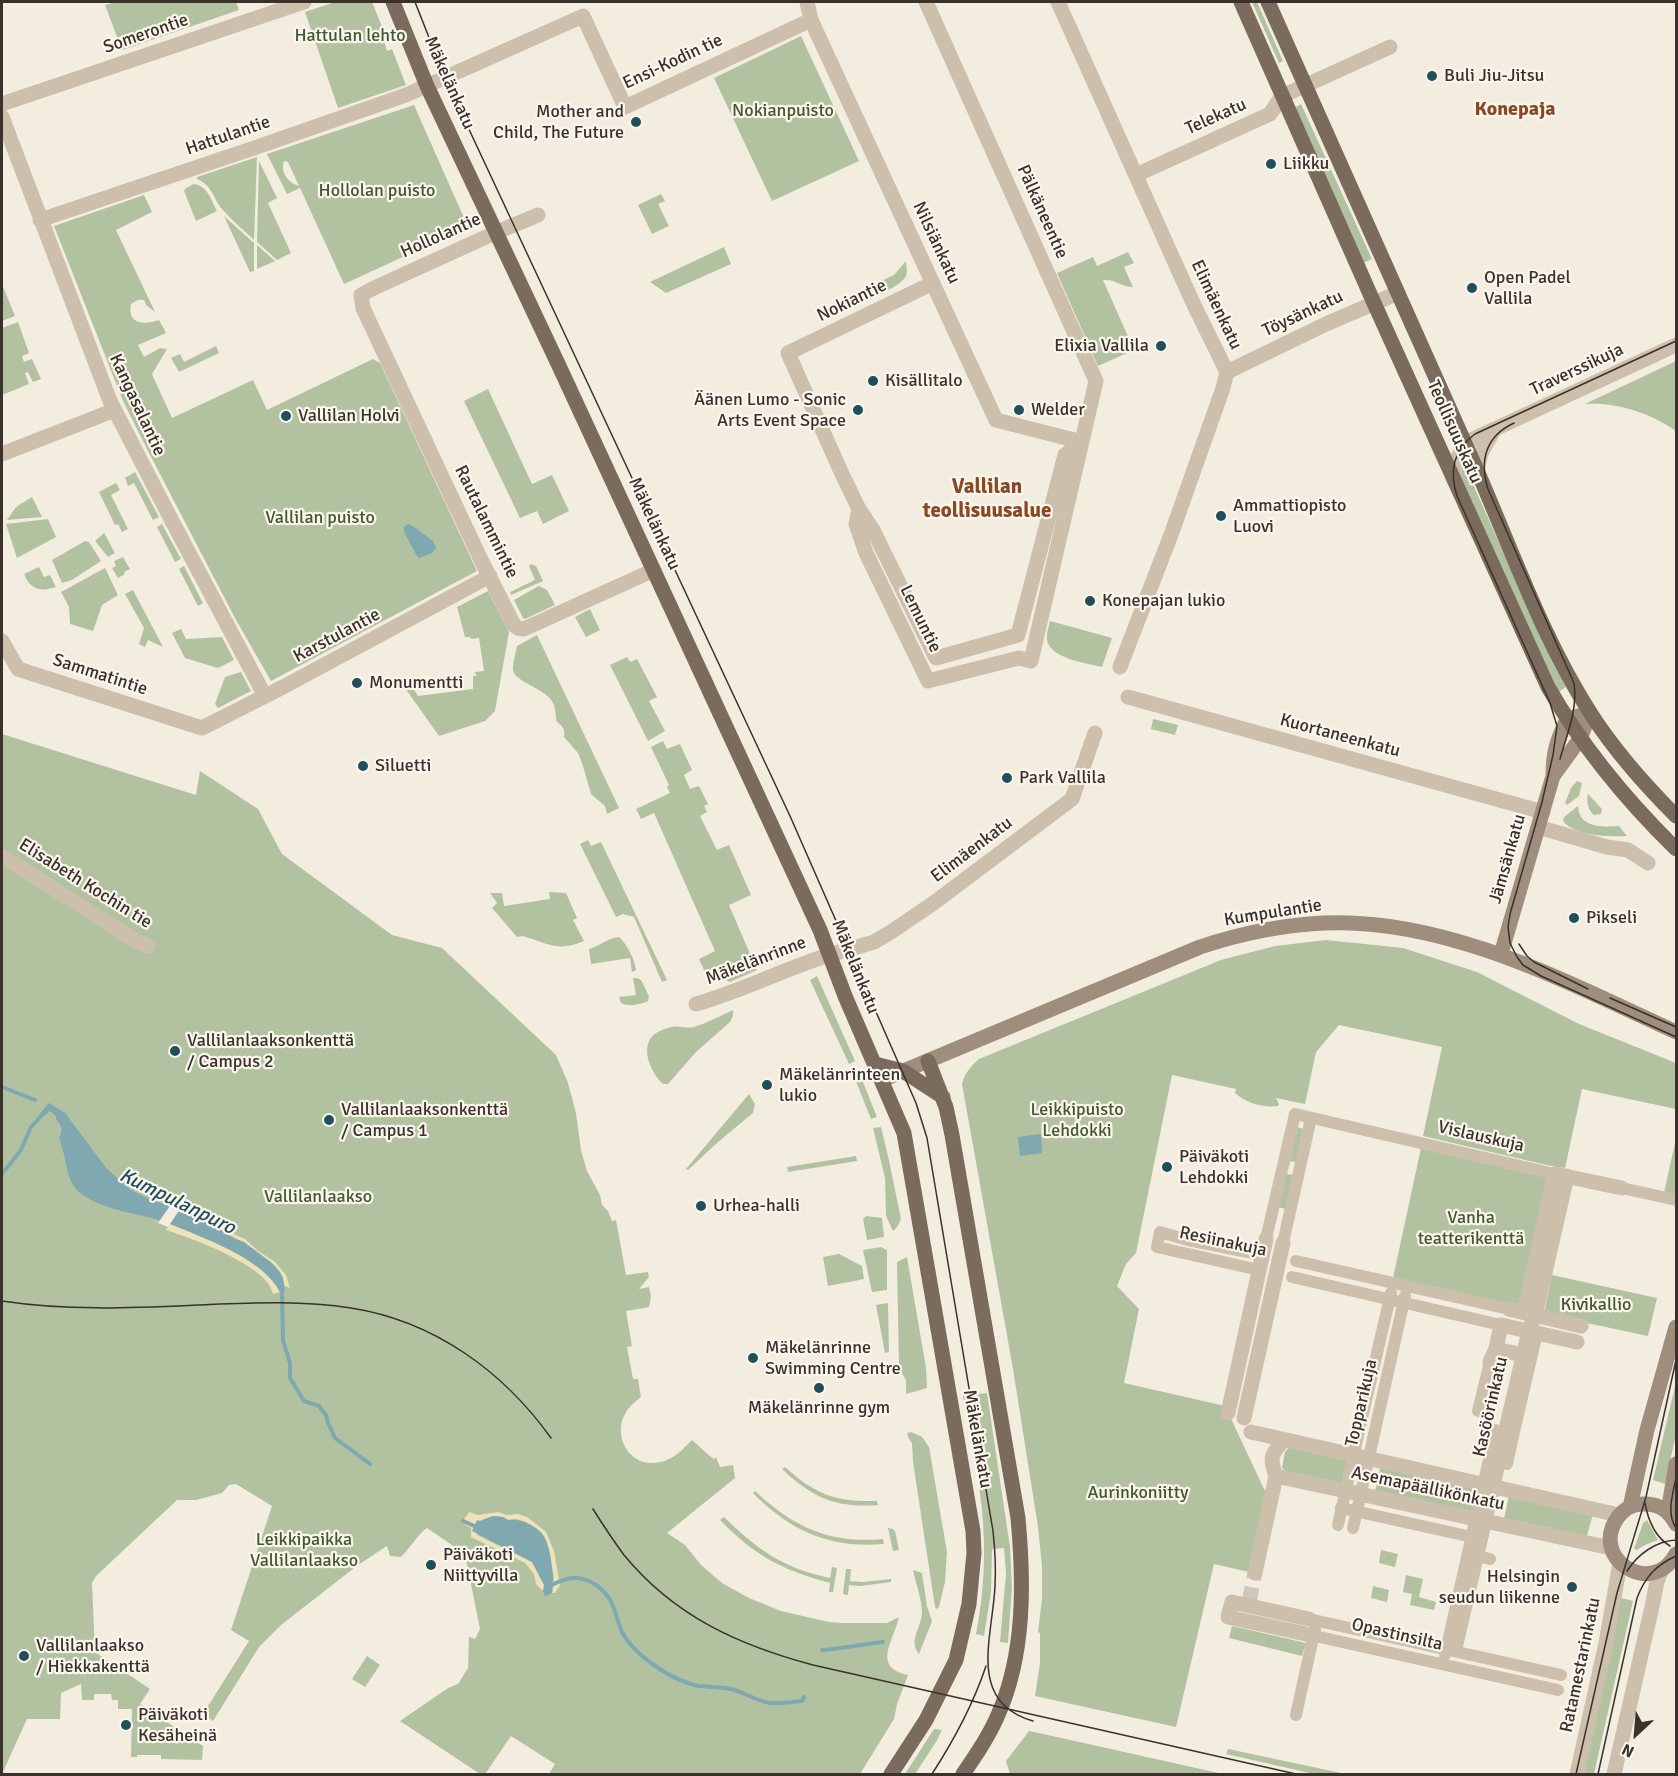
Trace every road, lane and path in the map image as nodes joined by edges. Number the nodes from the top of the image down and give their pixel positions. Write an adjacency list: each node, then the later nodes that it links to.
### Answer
1 (304, 2): 14 (street, Somerontie)
2 (393, 2): 12 (main road, Mäkelänkatu)
3 (807, 2): 8 (street, Nilsiänkatu)
4 (926, 2): 29 (street, Pälkäneentie)
5 (1058, 2): 16 (street, Elimäenkatu)
6 (1241, 2): 13 (main road, Teollisuuskatu)
7 (1268, 2): 11 (main road)
8 (811, 20): 10 (street, Ensi-Kodin tie); 20 (street, Nilsiänkatu)
9 (1390, 47): 11 (street, Telekatu)
10 (468, 67): 12 (street, Hattulantie)
11 (1305, 85): 13 (street, Telekatu); 21 (main road)
12 (427, 86): 18 (street, Hattulantie); 19 (main road, Mäkelänkatu)
13 (1282, 96): 16 (street, Telekatu); 23 (main road, Teollisuuskatu)
14 (2, 104)
15 (2, 117): 18 (street, Kangasalantie)
16 (1136, 176): 26 (street, Elimäenkatu)
17 (538, 215): 19 (street, Hollolantie)
18 (40, 220): 27 (street, Kangasalantie)
19 (497, 232): 22 (street, Hollolantie); 35 (main road, Mäkelänkatu)
20 (933, 284): 25 (street, Nokiantie); 29 (street, Nilsiänkatu)
21 (1398, 293): 23 (street, Töysänkatu); 30 (main road)
22 (361, 295): 36 (street, Rautalammintie)
23 (1374, 303): 26 (street, Töysänkatu); 33 (main road, Teollisuuskatu)
24 (1677, 345): 28 (street, Traverssikuja)
25 (788, 353): 34 (street, Lemuntie)
26 (1227, 372): 40 (street, Elimäenkatu)
27 (115, 410): 31 (street); 41 (street, Kangasalantie)
28 (1494, 430): 30 (street, Traverssikuja); 32 (street)
29 (1082, 442): 38 (street, Pälkäneentie); 39 (street, Pälkäneentie)
30 (1465, 445): 32 (main road); 33 (street)
31 (2, 454)
32 (1477, 470): 43 (main road)
33 (1454, 480): 44 (main road, Teollisuuskatu)
34 (859, 509): 38 (street, Lemuntie); 39 (street, Lemuntie)
35 (654, 570): 36 (street, Rautalammintie); 57 (main road, Mäkelänkatu)
36 (490, 576): 41 (street, Karstulantie)
37 (2, 641): 45 (street, Sammatintie)
38 (936, 658)
39 (1031, 661)
40 (1120, 667)
41 (265, 696): 45 (street, Karstulantie)
42 (1128, 697): 49 (street, Kuortaneenkatu)
43 (1590, 712): 44 (main road); 47 (main road, Jämsänkatu); 50 (main road)
44 (1568, 719): 47 (main road, Teollisuuskatu); 48 (main road, Jämsänkatu)
45 (202, 728)
46 (1095, 733): 57 (street, Elimäenkatu)
47 (1580, 739): 48 (main road, Jämsänkatu); 52 (main road, Teollisuuskatu)
48 (1552, 776): 49 (main road, Jämsänkatu)
49 (1542, 812): 51 (main road, Jämsänkatu)
50 (1677, 816)
51 (1538, 827): 54 (street); 56 (main road, Jämsänkatu)
52 (1677, 849)
53 (2, 856): 55 (street, Elisabeth Kochin tie)
54 (1648, 863)
55 (148, 946)
56 (1501, 954): 59 (main road, Kumpulantie); 60 (main road, Kumpulantie)
57 (829, 955): 58 (street, Mäkelänrinne); 61 (main road, Mäkelänkatu)
58 (696, 1004)
59 (1677, 1032)
60 (928, 1061): 62 (main road, Kumpulantie); 64 (main road, Mäkelänkatu)
61 (875, 1064): 62 (main road); 63 (main road, Mäkelänkatu)
62 (903, 1071): 63 (main road, Kumpulantie); 64 (main road)
63 (882, 1080): 131 (main road, Mäkelänkatu)
64 (943, 1097): 132 (main road, Mäkelänkatu)
65 (1311, 1118): 66 (street, Vislauskuja); 69 (street); 70 (street)
66 (1561, 1175): 67 (street, Vislauskuja); 83 (street, Kasöörinkatu)
67 (1622, 1188): 68 (street, Vislauskuja)
68 (1673, 1199)
69 (1271, 1215): 70 (street); 71 (street)
70 (1288, 1219): 72 (street)
71 (1266, 1239): 74 (street)
72 (1281, 1250): 73 (street, Resiinakuja); 74 (street, Resiinakuja); 76 (street)
73 (1296, 1261): 75 (street, Resiinakuja)
74 (1261, 1262): 74 (street, Resiinakuja); 76 (street, Resiinakuja); 86 (street)
75 (1338, 1271): 78 (street, Resiinakuja); 79 (street)
76 (1276, 1274): 77 (street, Resiinakuja); 84 (street)
77 (1292, 1277): 79 (street, Resiinakuja)
78 (1393, 1283): 80 (street, Resiinakuja); 81 (street, Topparikuja)
79 (1335, 1286): 81 (street, Resiinakuja)
80 (1407, 1286): 82 (street, Topparikuja); 83 (street, Resiinakuja)
81 (1390, 1299): 82 (street, Resiinakuja); 98 (street, Topparikuja)
82 (1403, 1302): 85 (street, Resiinakuja); 99 (street, Topparikuja)
83 (1522, 1313): 88 (street, Kasöörinkatu); 88 (street, Resiinakuja)
84 (1266, 1320): 86 (street); 92 (street)
85 (1501, 1324): 88 (street, Resiinakuja); 89 (street)
86 (1246, 1325): 91 (street)
87 (1677, 1327): 108 (main road)
88 (1533, 1332): 90 (street, Kasöörinkatu); 97 (street, Kasöörinkatu)
89 (1493, 1355): 90 (street); 93 (street)
90 (1523, 1355): 106 (street, Kasöörinkatu)
91 (1239, 1360): 92 (street); 94 (street)
92 (1256, 1364): 95 (street)
93 (1485, 1412)
94 (1228, 1413)
95 (1244, 1418)
96 (1251, 1432): 100 (street, Asemapäällikönkatu)
97 (1514, 1433): 101 (street, Kasöörinkatu, bridge); 101 (street, Kasöörinkatu, bridge)
98 (1358, 1436): 99 (street, bridge); 103 (street, Topparikuja, bridge)
99 (1372, 1439): 105 (street, Topparikuja, bridge)
100 (1284, 1440): 104 (street); 106 (street, Asemapäällikönkatu)
101 (1486, 1464): 114 (street, Kasöörinkatu, bridge)
102 (1677, 1464): 110 (main road)
103 (1349, 1474): 105 (street, bridge); 107 (street, Topparikuja, bridge)
104 (1276, 1476): 111 (street, Asemapäällikönkatu); 120 (street)
105 (1364, 1477): 109 (street, Topparikuja, bridge)
106 (1492, 1486): 108 (street, Asemapäällikönkatu); 111 (street, Kasöörinkatu)
107 (1341, 1508): 109 (street, bridge); 112 (street, Topparikuja, bridge)
108 (1625, 1511): 110 (main road); 115 (main road)
109 (1356, 1512): 113 (street, Topparikuja, bridge); 114 (street)
110 (1672, 1518)
111 (1484, 1521): 115 (street, Asemapäällikönkatu); 124 (street, Kasöörinkatu)
112 (1338, 1525)
113 (1353, 1528)
114 (1472, 1538): 116 (street, Kasöörinkatu, bridge)
115 (1611, 1548): 118 (main road)
116 (1468, 1554): 117 (street, bridge); 124 (street, Kasöörinkatu)
117 (1490, 1559)
118 (1620, 1563): 119 (main road); 133 (street, Ratamestarinkatu)
119 (1671, 1563): 134 (street)
120 (1255, 1573)
121 (1332, 1624): 122 (street, Opastinsilta); 123 (street); 124 (street, Opastinsilta)
122 (1311, 1628): 122 (street, Opastinsilta); 123 (street, Opastinsilta); 130 (street)
123 (1329, 1639): 126 (street, Opastinsilta)
124 (1450, 1648): 125 (street, Opastinsilta); 126 (street, Kasöörinkatu)
125 (1490, 1656): 127 (street); 128 (street, Opastinsilta)
126 (1443, 1665): 127 (street, Opastinsilta)
127 (1476, 1672): 128 (street, Opastinsilta)
128 (1537, 1678): 129 (street, Opastinsilta)
129 (1557, 1683)
130 (1296, 1716)
131 (891, 1774)
132 (963, 1774)
133 (1577, 1774)
134 (1614, 1774)

